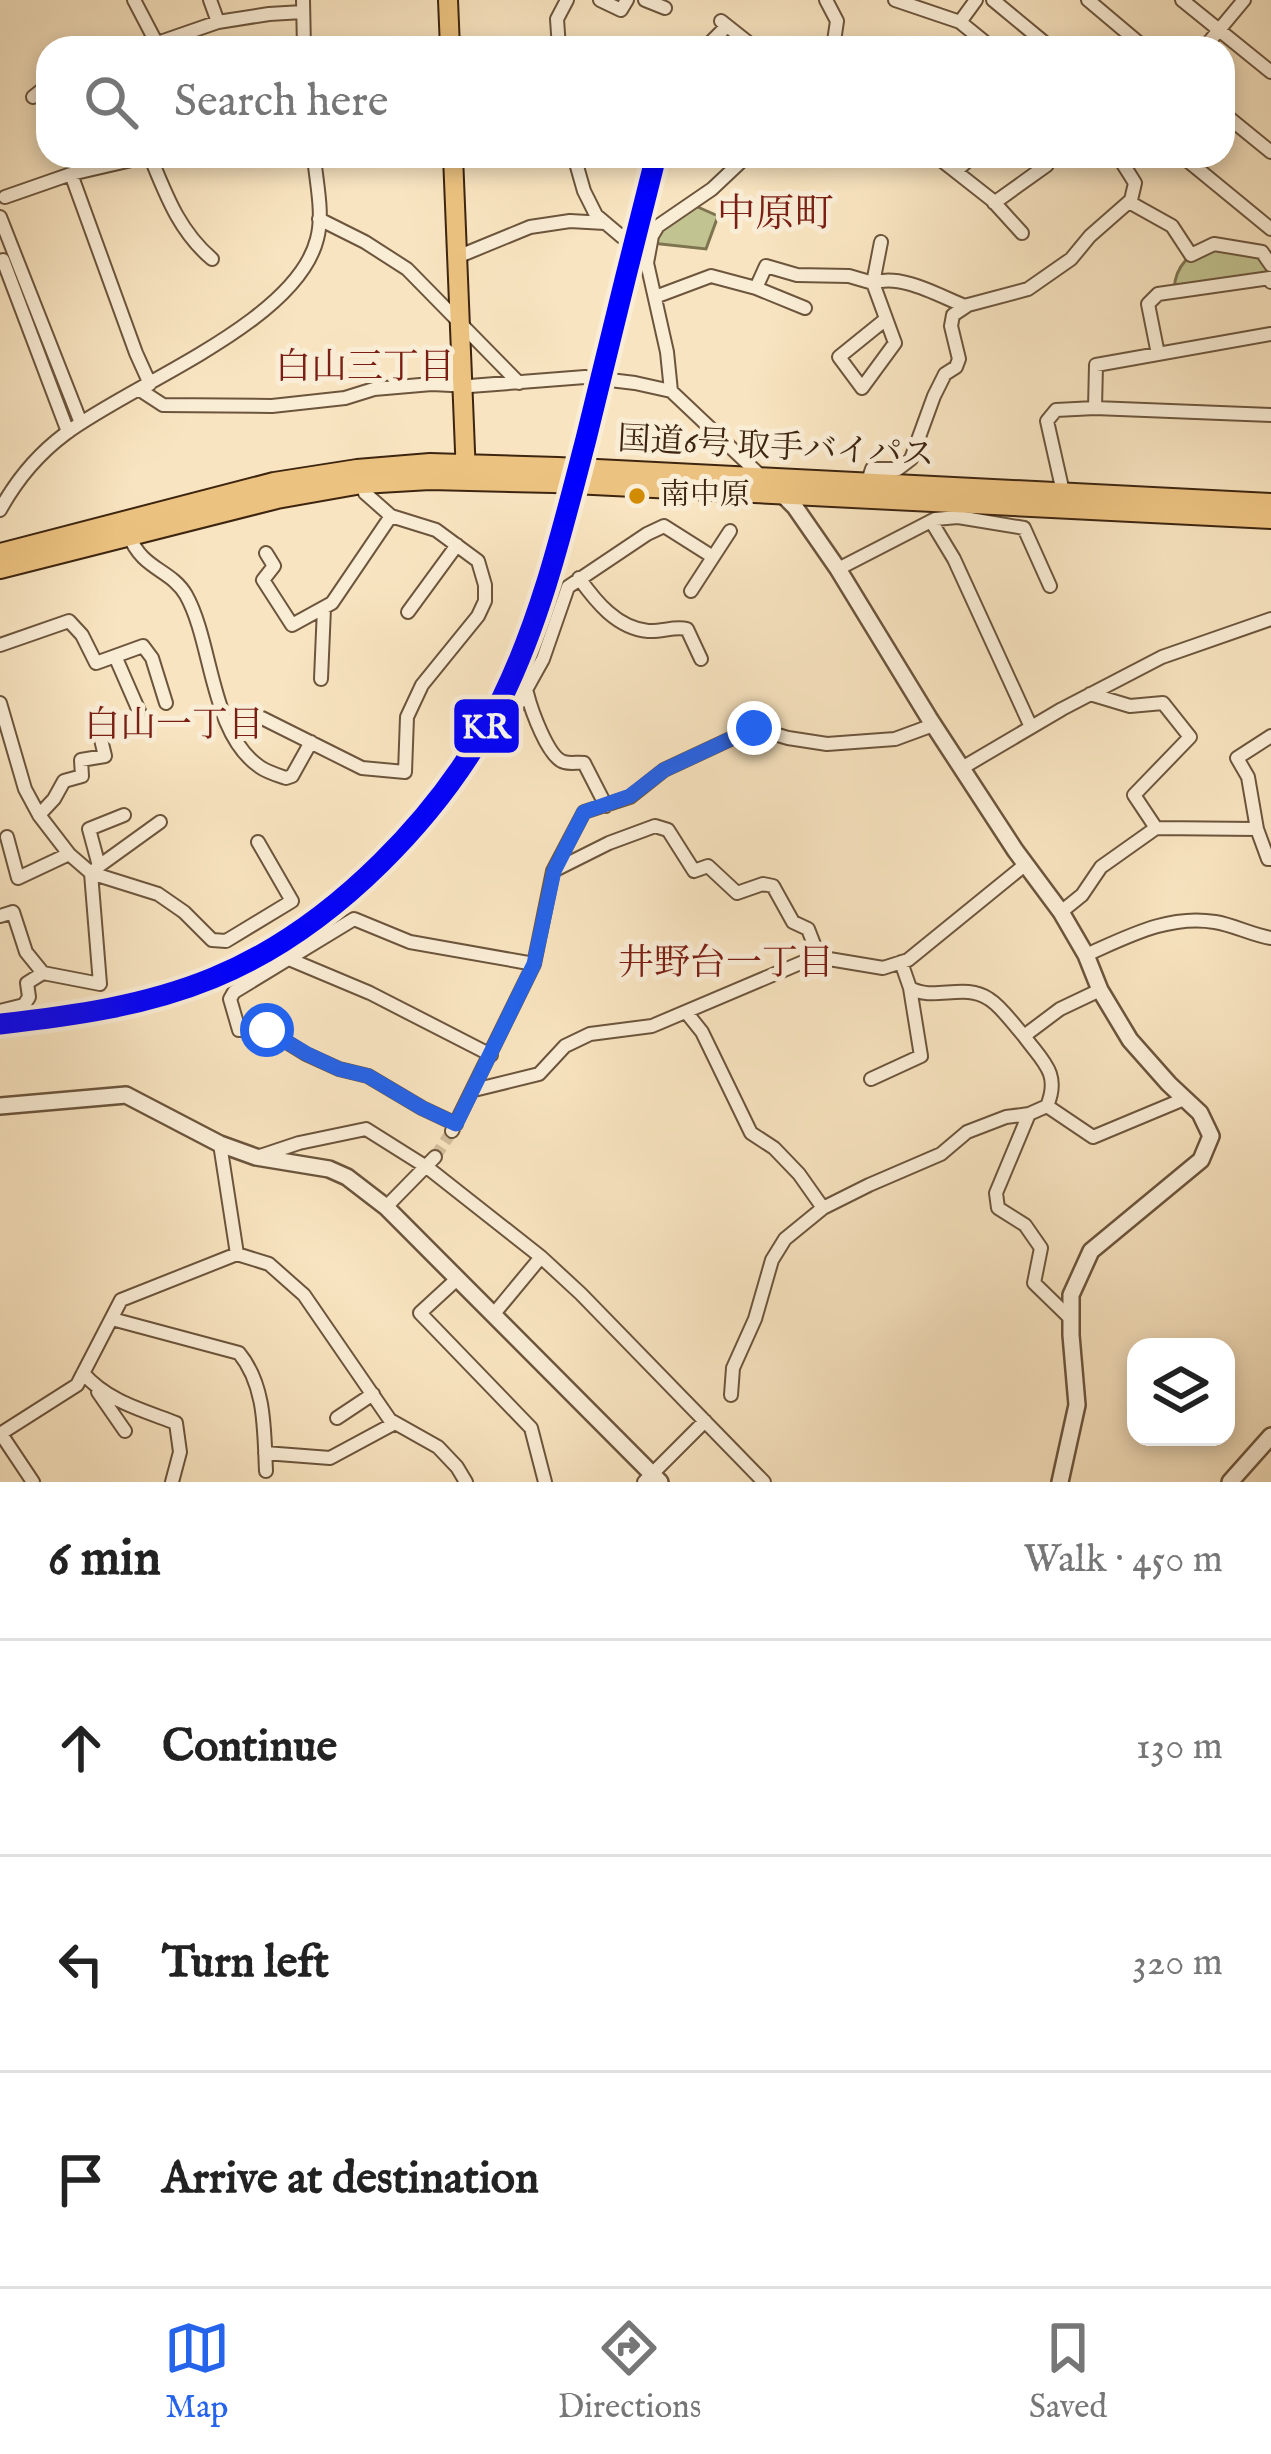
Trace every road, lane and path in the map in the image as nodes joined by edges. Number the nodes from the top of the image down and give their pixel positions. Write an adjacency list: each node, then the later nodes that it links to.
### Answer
1 (134, 0): 20 (street)
2 (210, 0): 17 (street)
3 (448, 0): 23 (highway)
4 (567, 0): 24 (street)
5 (600, 0): 6 (street)
6 (627, 0)
7 (645, 0): 16 (street)
8 (826, 0): 27 (street)
9 (895, 0): 18 (street)
10 (976, 0): 18 (street)
11 (993, 0): 29 (street)
12 (1088, 0): 30 (street)
13 (1182, 0): 19 (street)
14 (1244, 0): 19 (street)
15 (303, 6): 17 (street); 22 (street)
16 (665, 8)
17 (218, 22): 21 (street)
18 (960, 22): 28 (street)
19 (1219, 30): 31 (street); 32 (street)
20 (147, 36)
21 (178, 36)
22 (304, 36)
23 (449, 36)
24 (559, 36)
25 (714, 36): 26 (street)
26 (740, 36)
27 (835, 36)
28 (977, 36)
29 (1036, 36)
30 (1130, 36)
31 (1214, 36)
32 (1226, 36)
33 (1235, 43): 34 (street)
34 (1271, 72)
35 (36, 95): 36 (street)
36 (33, 97)
37 (1235, 123): 38 (street)
38 (1271, 152)
39 (97, 168): 51 (street)
40 (154, 168): 64 (street)
41 (315, 168): 56 (street)
42 (453, 168): 62 (highway)
43 (579, 168): 57 (street)
44 (734, 168): 69 (street)
45 (952, 168): 50 (street)
46 (959, 168): 50 (street)
47 (1043, 168): 54 (street)
48 (1126, 168): 53 (street)
49 (1197, 168): 58 (street)
50 (956, 171): 54 (street)
51 (71, 174): 52 (street); 78 (street)
52 (5, 197)
53 (1129, 202): 65 (street); 70 (street)
54 (994, 203): 59 (street)
55 (0, 217): 63 (street)
56 (320, 219): 73 (street); 78 (street)
57 (605, 223): 60 (street); 62 (street)
58 (1271, 229)
59 (1022, 233)
60 (622, 237)
61 (881, 242): 67 (street)
62 (457, 257): 73 (highway)
63 (6, 260): 82 (street); 83 (street)
64 (212, 260)
65 (1271, 265): 66 (street)
66 (1271, 280): 75 (street)
67 (874, 283): 68 (street); 70 (street); 72 (street)
68 (756, 288): 69 (street); 71 (street)
69 (655, 297): 79 (street)
70 (965, 306): 88 (street)
71 (805, 308)
72 (886, 319): 72 (street)
73 (459, 325): 76 (street); 77 (highway)
74 (1271, 334): 75 (street)
75 (1158, 354): 80 (street)
76 (519, 383): 77 (street); 79 (street)
77 (462, 386): 78 (street); 84 (highway)
78 (145, 387): 82 (street)
79 (671, 391): 86 (street)
80 (1095, 408): 81 (street); 89 (street)
81 (1271, 415)
82 (82, 423): 83 (street)
83 (68, 432): 92 (street)
84 (466, 472): 85 (highway, 国道6号 取手バイパス); 87 (highway, 国道6号 取手バイパス); 100 (highway, 国道6号 取手バイパス)
85 (594, 477): 86 (highway, 国道6号 取手バイパス); 90 (highway, 国道6号 取手バイパス)
86 (764, 478): 88 (highway, 国道6号 取手バイパス); 90 (street)
87 (362, 484): 94 (street); 98 (highway, 国道6号 取手バイパス)
88 (867, 484): 89 (highway, 国道6号 取手バイパス)
89 (1063, 492): 91 (highway, 国道6号 取手バイパス)
90 (784, 495): 93 (highway, 国道6号 取手バイパス); 104 (street)
91 (1271, 503)
92 (0, 510)
93 (958, 510): 95 (highway, 国道6号 取手バイパス); 96 (street); 106 (street)
94 (392, 516): 99 (street); 108 (street)
95 (1271, 519)
96 (931, 521): 104 (street); 123 (street)
97 (730, 531): 102 (street)
98 (129, 535): 103 (highway, 国道6号 取手バイパス); 125 (street)
99 (457, 545): 109 (street); 125 (street)
100 (0, 553)
101 (266, 553): 108 (street)
102 (713, 557): 105 (street); 107 (street)
103 (0, 569)
104 (838, 569): 122 (street)
105 (579, 578): 113 (street); 115 (street)
106 (1050, 586)
107 (691, 591)
108 (323, 608): 114 (street)
109 (408, 612)
110 (1271, 619): 116 (street)
111 (0, 645): 112 (street)
112 (115, 656): 118 (street); 119 (street)
113 (701, 659)
114 (321, 679)
115 (527, 692): 126 (street); 128 (street)
116 (1090, 694): 123 (street); 132 (street)
117 (0, 703): 129 (street)
118 (166, 703)
119 (139, 711)
120 (262, 718): 125 (street)
121 (96, 719): 129 (street)
122 (933, 725): 127 (street); 128 (street)
123 (1031, 728): 127 (street)
124 (1271, 736): 133 (street)
125 (310, 742)
126 (496, 742)
127 (962, 768): 138 (street)
128 (605, 806): 140 (street)
129 (39, 815): 136 (street)
130 (124, 815): 139 (street)
131 (160, 822): 139 (street)
132 (1156, 828): 133 (street); 141 (street)
133 (1257, 829): 137 (street)
134 (7, 837): 136 (street)
135 (258, 842): 139 (street)
136 (69, 854): 139 (street)
137 (1271, 859)
138 (1026, 864): 141 (street); 147 (street)
139 (95, 869): 149 (street)
140 (554, 871): 146 (street); 148 (street)
141 (1061, 912): 144 (street)
142 (0, 916): 149 (street)
143 (1271, 938): 144 (street)
144 (1086, 955): 151 (street)
145 (289, 958): 148 (street); 155 (street); 157 (street)
146 (820, 960): 147 (street); 153 (street)
147 (902, 962): 150 (street)
148 (534, 964): 155 (street)
149 (43, 973): 152 (street)
150 (910, 988): 154 (street); 156 (street)
151 (1100, 990): 154 (street); 158 (street)
152 (0, 1010)
153 (686, 1012): 157 (street); 166 (street)
154 (1024, 1036): 160 (street)
155 (491, 1055): 157 (street)
156 (871, 1079)
157 (474, 1090)
158 (1184, 1099): 160 (street); 172 (street)
159 (0, 1106): 162 (street)
160 (1047, 1106): 161 (street)
161 (1029, 1114): 166 (street); 172 (street)
162 (220, 1144): 163 (street); 167 (street)
163 (256, 1157): 164 (street); 165 (street)
164 (432, 1162): 165 (street); 168 (street)
165 (386, 1207): 169 (street)
166 (823, 1208): 176 (street)
167 (236, 1254): 171 (street); 175 (street)
168 (541, 1257): 170 (street); 178 (street)
169 (457, 1279): 170 (street); 189 (street)
170 (493, 1315): 185 (street)
171 (112, 1319): 173 (street); 183 (street)
172 (1071, 1319): 191 (street)
173 (83, 1373): 174 (street); 181 (street)
174 (94, 1386): 180 (street); 187 (street)
175 (374, 1394): 177 (street); 179 (street)
176 (731, 1395)
177 (337, 1418)
178 (704, 1421): 185 (street); 190 (street)
179 (395, 1423): 183 (street); 188 (street)
180 (125, 1431)
181 (1, 1434): 186 (street)
182 (1271, 1436): 192 (street)
183 (265, 1453): 184 (street)
184 (266, 1471)
185 (652, 1479)
186 (31, 1481)
187 (172, 1482)
188 (466, 1482)
189 (545, 1482)
190 (764, 1482)
191 (1060, 1482)
192 (1230, 1482)

